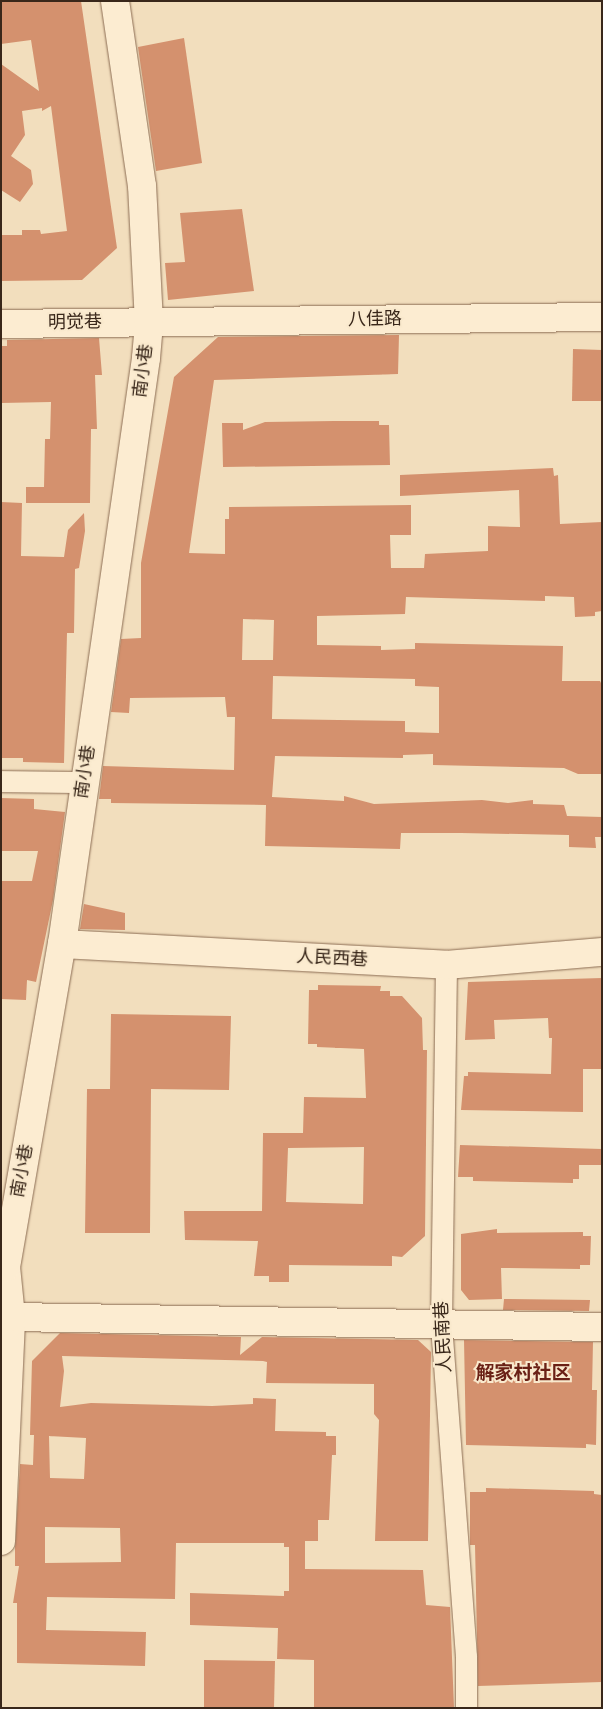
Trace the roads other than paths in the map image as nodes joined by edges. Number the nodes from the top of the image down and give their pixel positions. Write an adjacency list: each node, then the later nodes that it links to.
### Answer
1 (115, 1): 3 (street, 南小巷)
2 (602, 317): 3 (street, 八佳路)
3 (149, 323): 4 (street, 明觉巷); 6 (street, 南小巷)
4 (1, 324)
5 (1, 780): 6 (street)
6 (85, 782): 7 (street, 南小巷)
7 (62, 944): 9 (street, 人民西巷); 10 (street, 南小巷)
8 (602, 952): 9 (street, 人民西巷)
9 (446, 965): 12 (street, 人民南巷)
10 (4, 1268): 11 (street, 南小巷)
11 (11, 1317): 12 (street); 14 (street, 南小巷)
12 (442, 1324): 13 (street); 15 (street, 人民南巷)
13 (602, 1327)
14 (1, 1541)
15 (466, 1708)

